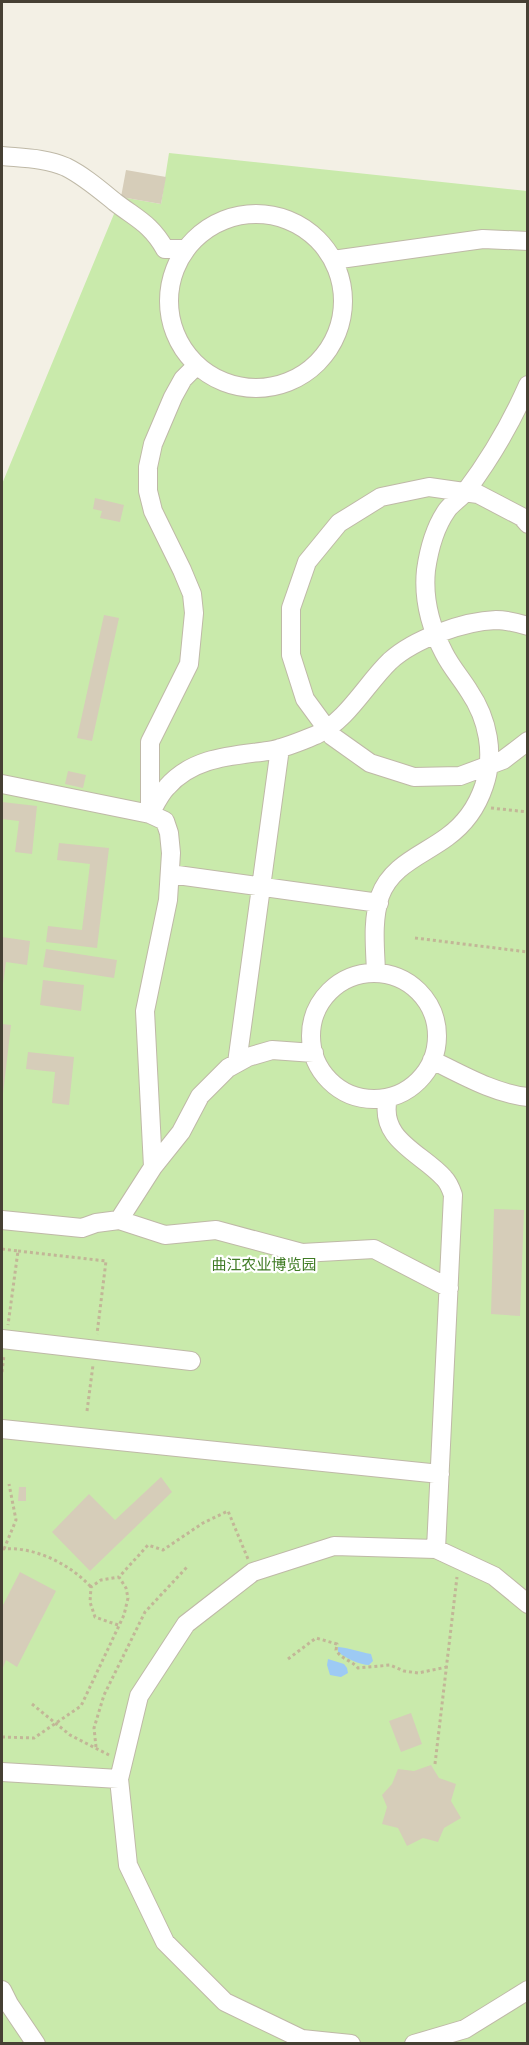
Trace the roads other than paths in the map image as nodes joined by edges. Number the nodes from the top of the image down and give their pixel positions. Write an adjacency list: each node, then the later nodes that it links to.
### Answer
1 (2, 156): 3 (street)
2 (528, 241): 4 (street)
3 (186, 249): 4 (street); 5 (street)
4 (333, 260): 5 (street)
5 (197, 364): 16 (street)
6 (528, 385): 7 (street)
7 (465, 492): 8 (street); 10 (street); 11 (street)
8 (528, 524)
9 (528, 626): 10 (street)
10 (436, 635): 11 (street); 14 (street)
11 (327, 729): 13 (street); 14 (street)
12 (528, 741): 14 (street)
13 (280, 748): 16 (street); 18 (street)
14 (488, 765): 19 (street)
15 (2, 783): 16 (street)
16 (150, 814): 17 (street)
17 (170, 874): 18 (street); 26 (street)
18 (261, 887): 19 (street); 23 (street)
19 (379, 903): 20 (street)
20 (376, 972): 21 (street); 22 (street)
21 (314, 1053): 23 (street); 25 (street)
22 (432, 1060): 24 (street); 25 (street)
23 (237, 1063): 26 (street)
24 (528, 1097)
25 (388, 1098): 29 (street)
26 (153, 1167): 28 (street)
27 (2, 1220): 28 (street)
28 (119, 1220): 29 (street)
29 (449, 1288): 33 (street)
30 (4, 1339): 31 (street)
31 (191, 1361)
32 (2, 1429): 33 (street)
33 (440, 1474): 34 (street)
34 (436, 1550): 35 (street); 37 (street)
35 (528, 1604)
36 (2, 1772): 37 (street)
37 (121, 1772): 41 (street)
38 (2, 1990): 40 (street)
39 (528, 1990): 42 (street)
40 (36, 2043)
41 (351, 2043)
42 (414, 2043)

